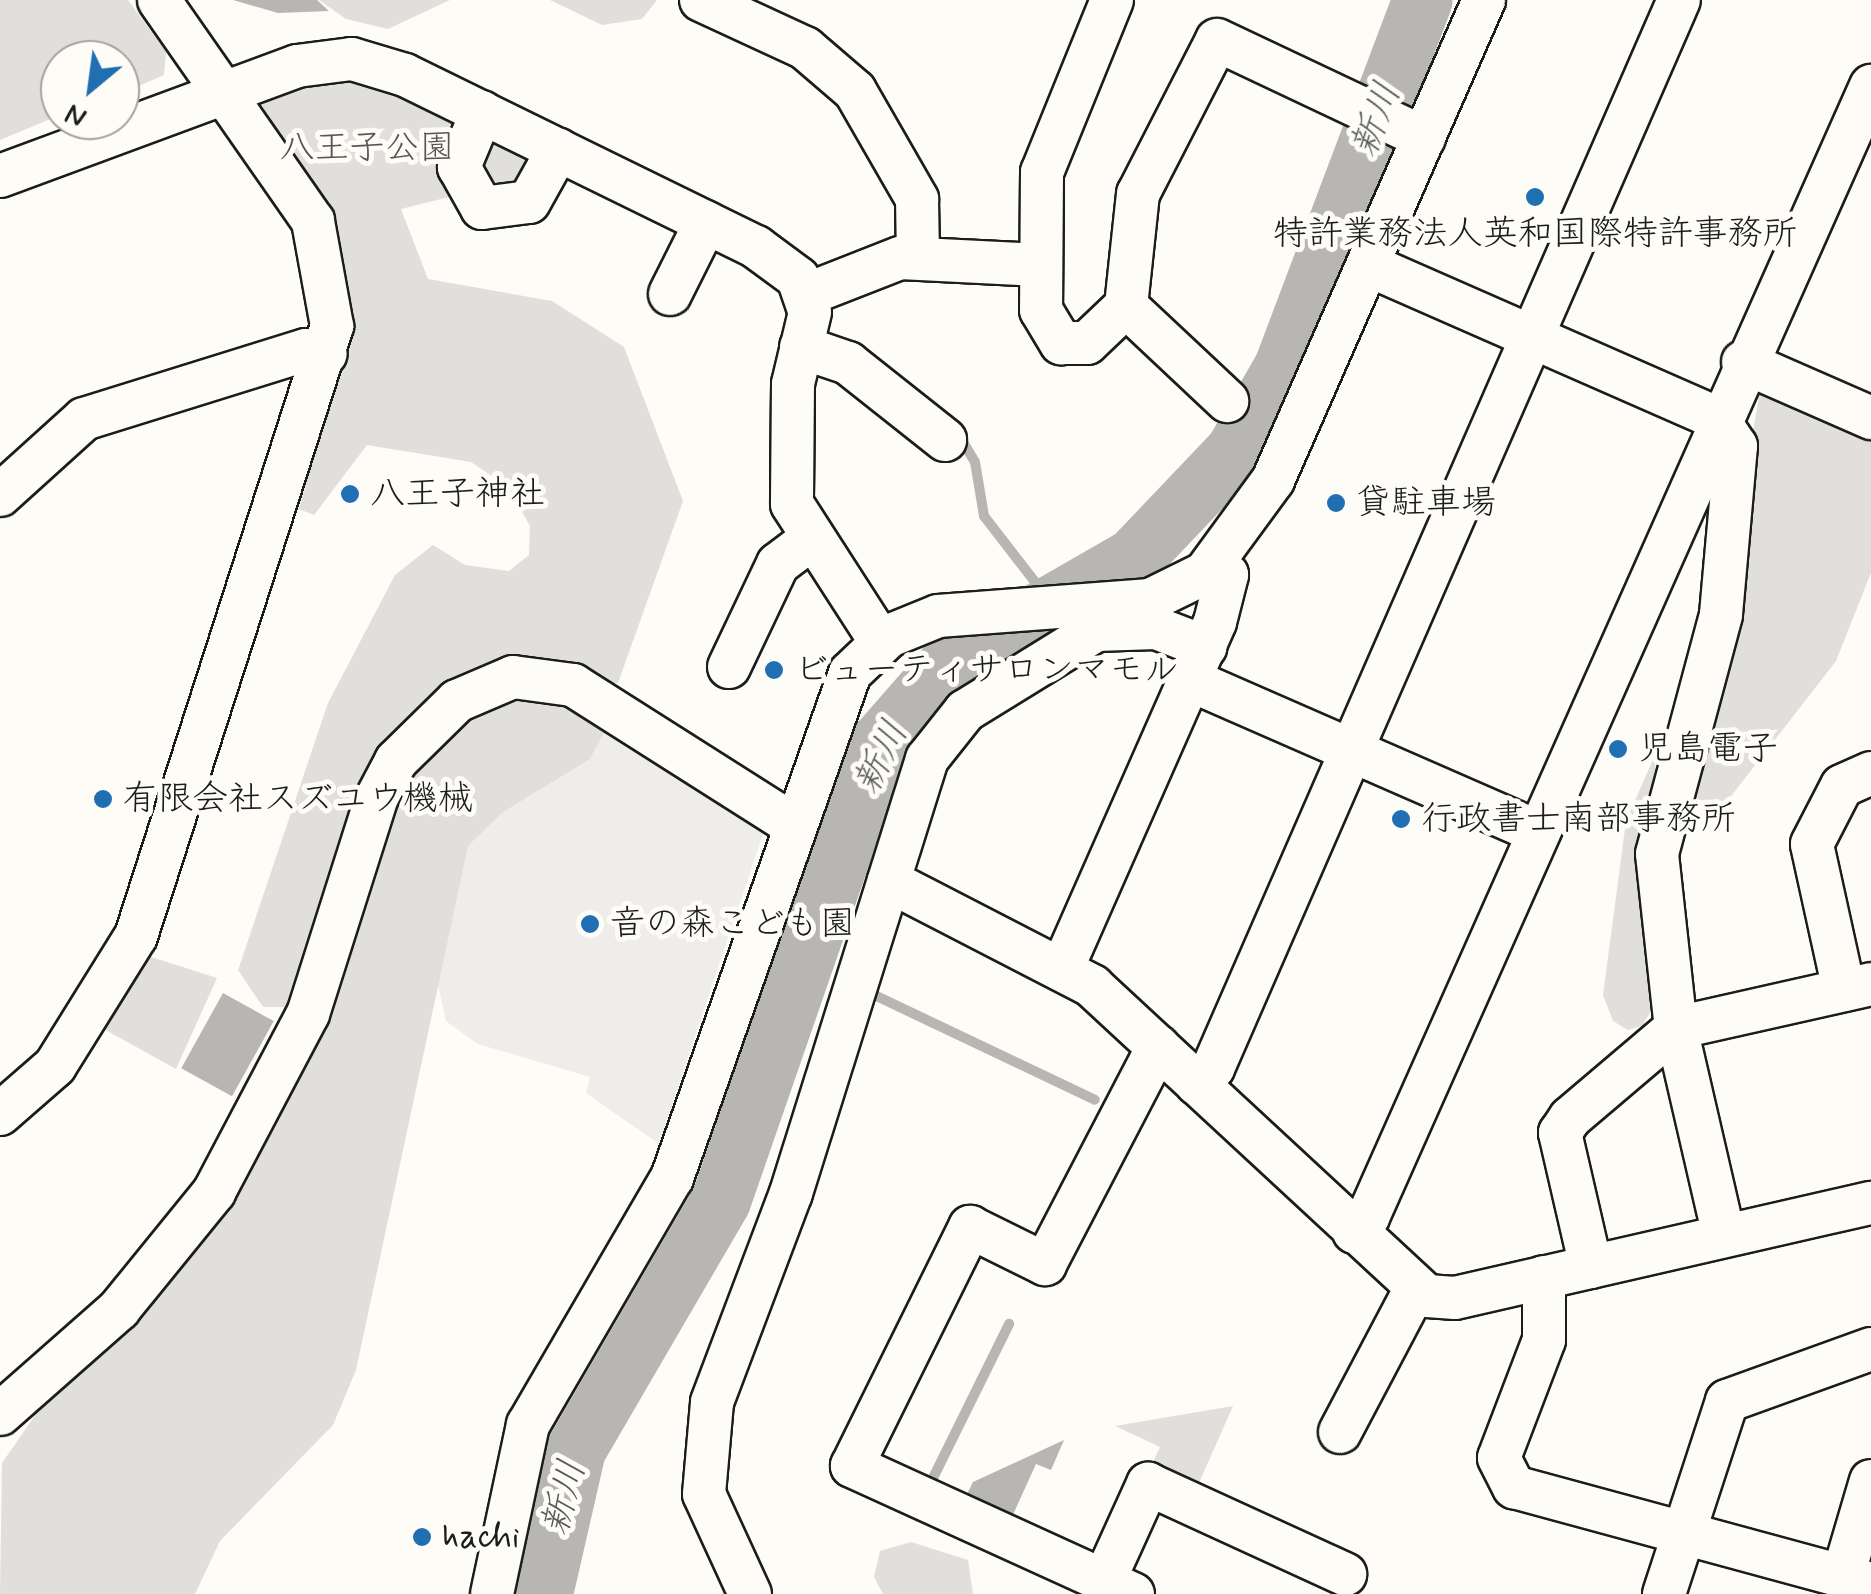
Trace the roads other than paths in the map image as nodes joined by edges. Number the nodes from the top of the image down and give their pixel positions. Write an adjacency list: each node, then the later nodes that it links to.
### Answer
1 (158, 0): 7 (street)
2 (701, 0): 13 (street)
3 (1112, 0): 15 (street)
4 (1484, 0): 9 (street)
5 (1679, 0): 19 (street)
6 (1871, 86): 22 (street)
7 (224, 92): 8 (street); 11 (street); 21 (street)
8 (482, 112): 10 (street); 10 (street)
9 (1410, 132): 14 (street); 18 (street)
10 (558, 150): 12 (street)
11 (0, 176)
12 (706, 222): 16 (street); 17 (street)
13 (918, 257): 15 (street); 17 (street)
14 (1368, 265): 19 (street); 29 (street)
15 (1040, 266): 18 (street)
16 (670, 294)
17 (808, 294): 20 (street)
18 (1126, 306): 23 (street)
19 (1532, 337): 24 (street); 33 (street)
20 (801, 347): 26 (street); 28 (street)
21 (326, 354): 27 (street); 43 (street)
22 (1743, 362): 24 (street); 25 (street)
23 (1227, 401)
24 (1717, 418): 36 (street); 40 (street)
25 (1871, 418)
26 (944, 440)
27 (0, 495)
28 (809, 541): 30 (street); 32 (street)
29 (1214, 563): 30 (street); 31 (street)
30 (881, 642): 35 (street)
31 (1197, 663): 33 (street); 37 (street); 38 (street)
32 (729, 667)
33 (1351, 751): 36 (street); 42 (street)
34 (1871, 773): 39 (street)
35 (792, 824): 51 (street); 58 (street)
36 (1536, 832): 45 (street)
37 (889, 881): 38 (street); 59 (street)
38 (1062, 969): 41 (street)
39 (1857, 987): 40 (street)
40 (1676, 1028): 46 (street); 47 (street)
41 (1158, 1047): 42 (street); 57 (street)
42 (1197, 1084): 45 (street)
43 (0, 1114)
44 (1871, 1203): 46 (street)
45 (1354, 1232): 49 (street)
46 (1724, 1236): 47 (street)
47 (1591, 1266): 48 (street)
48 (1544, 1277): 49 (street); 54 (street)
49 (1415, 1290): 52 (street)
50 (1871, 1349): 54 (street)
51 (0, 1414)
52 (1340, 1432)
53 (1871, 1482): 56 (street)
54 (1683, 1529): 56 (street); 60 (street)
55 (1344, 1574): 57 (street)
56 (1857, 1580)
57 (1119, 1587)
58 (492, 1594)
59 (750, 1594)
60 (1664, 1594)

